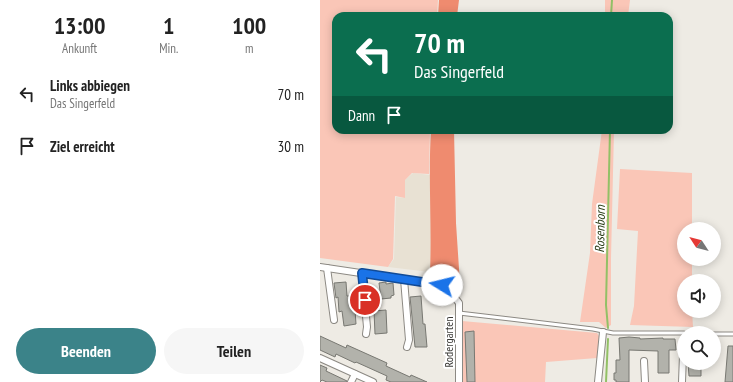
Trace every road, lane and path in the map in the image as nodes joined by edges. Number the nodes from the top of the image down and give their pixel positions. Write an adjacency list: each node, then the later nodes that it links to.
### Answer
1 (320, 267): 2 (street)
2 (327, 268): 3 (street); 6 (street)
3 (362, 273): 4 (street); 8 (street)
4 (404, 279): 5 (street, Rodergarten); 12 (street)
5 (459, 313): 7 (lane); 19 (street, Rodergarten)
6 (334, 320)
7 (603, 332): 9 (lane); 20 (street)
8 (366, 334)
9 (677, 334)
10 (721, 334): 11 (lane)
11 (733, 334)
12 (406, 347)
13 (320, 358): 16 (street)
14 (644, 361): 21 (street)
15 (682, 370): 22 (street)
16 (355, 374): 17 (street); 18 (street)
17 (351, 382)
18 (373, 382)
19 (459, 382)
20 (598, 382)
21 (644, 382)
22 (682, 382)

